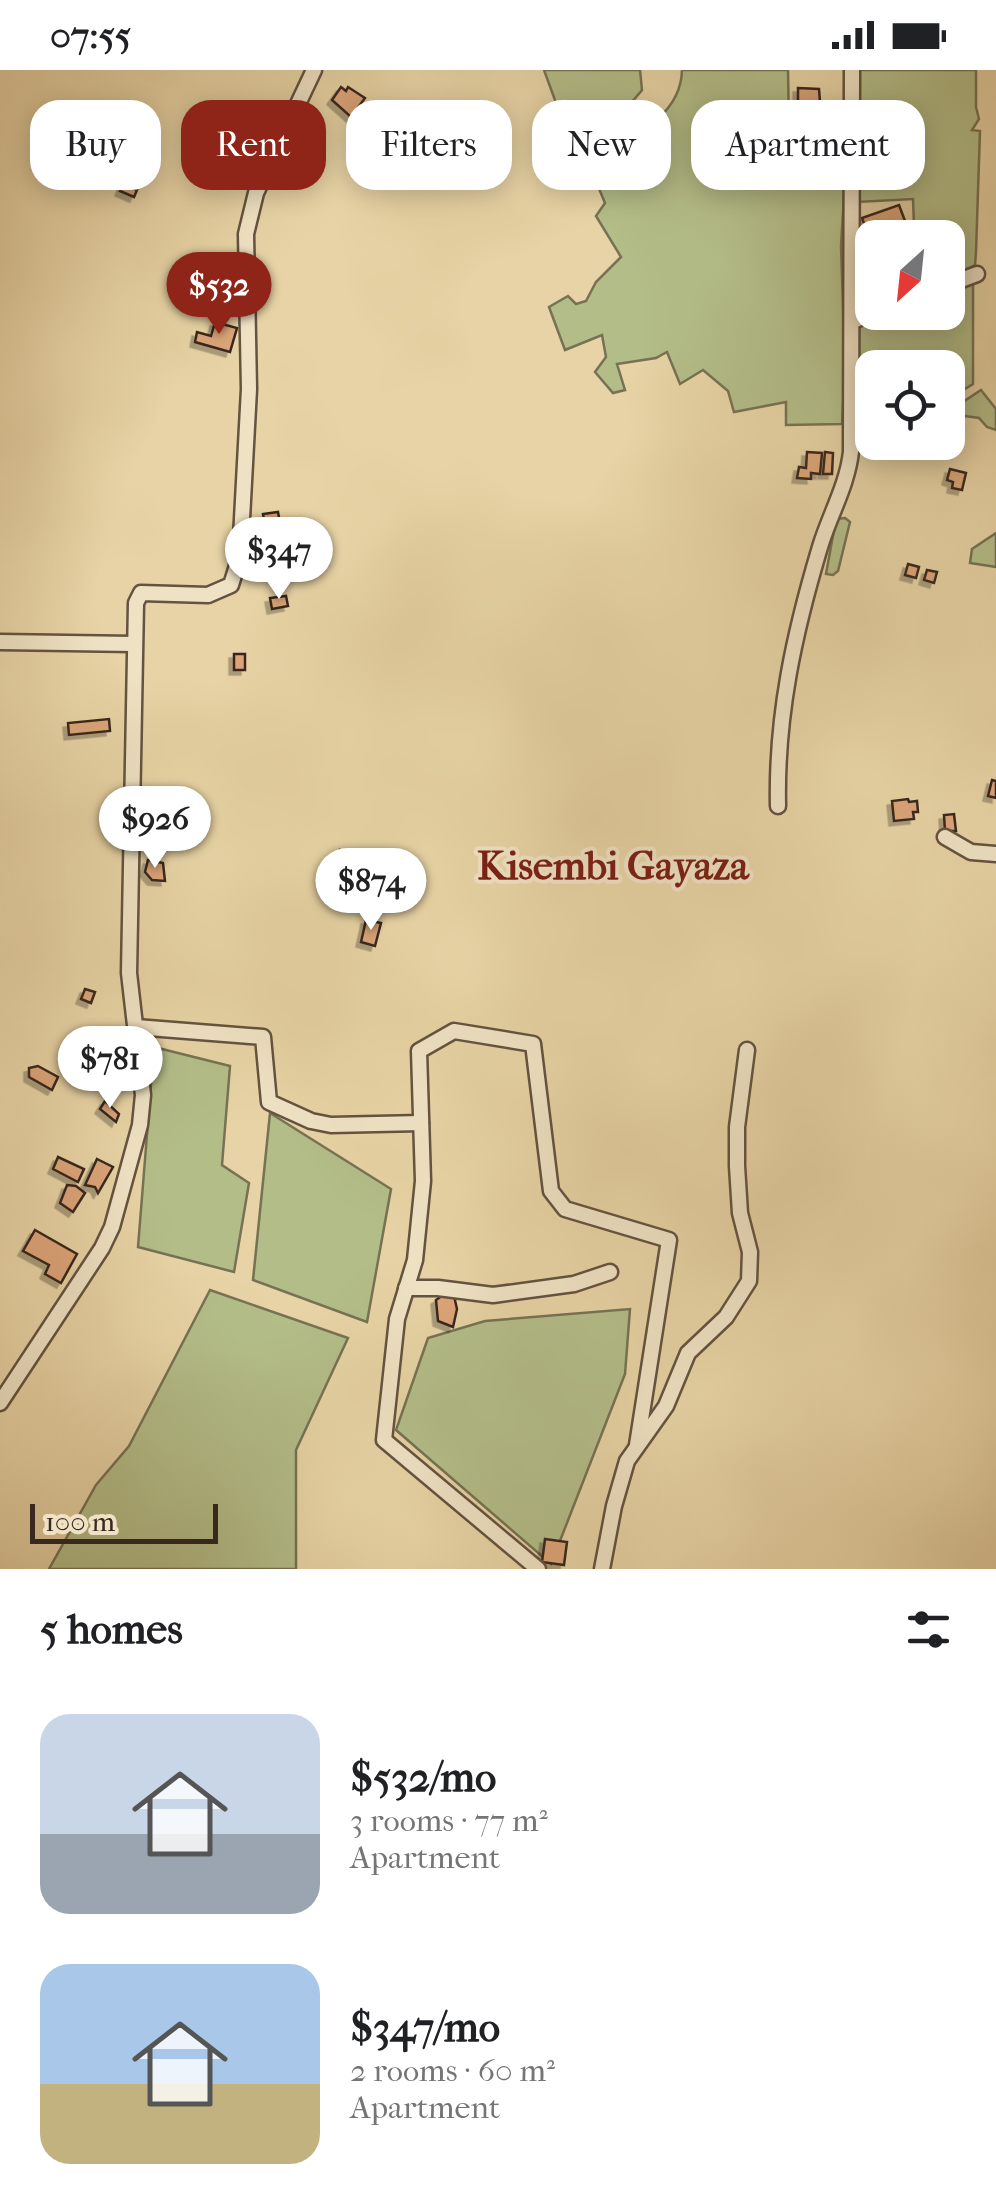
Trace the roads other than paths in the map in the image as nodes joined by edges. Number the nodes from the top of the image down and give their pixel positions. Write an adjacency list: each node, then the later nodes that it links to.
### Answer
1 (314, 70): 7 (street)
2 (852, 70): 5 (street)
3 (977, 274): 4 (street)
4 (965, 279)
5 (853, 321): 8 (street)
6 (0, 642): 7 (street)
7 (134, 644): 11 (street)
8 (778, 806)
9 (945, 837): 10 (street)
10 (996, 854)
11 (136, 1027): 13 (street); 18 (street)
12 (747, 1050): 19 (street)
13 (421, 1123): 16 (street); 17 (street)
14 (610, 1272): 16 (street)
15 (645, 1283): 17 (street)
16 (406, 1288): 20 (street)
17 (661, 1292): 19 (street)
18 (0, 1404)
19 (637, 1445): 21 (street)
20 (538, 1569)
21 (602, 1569)

